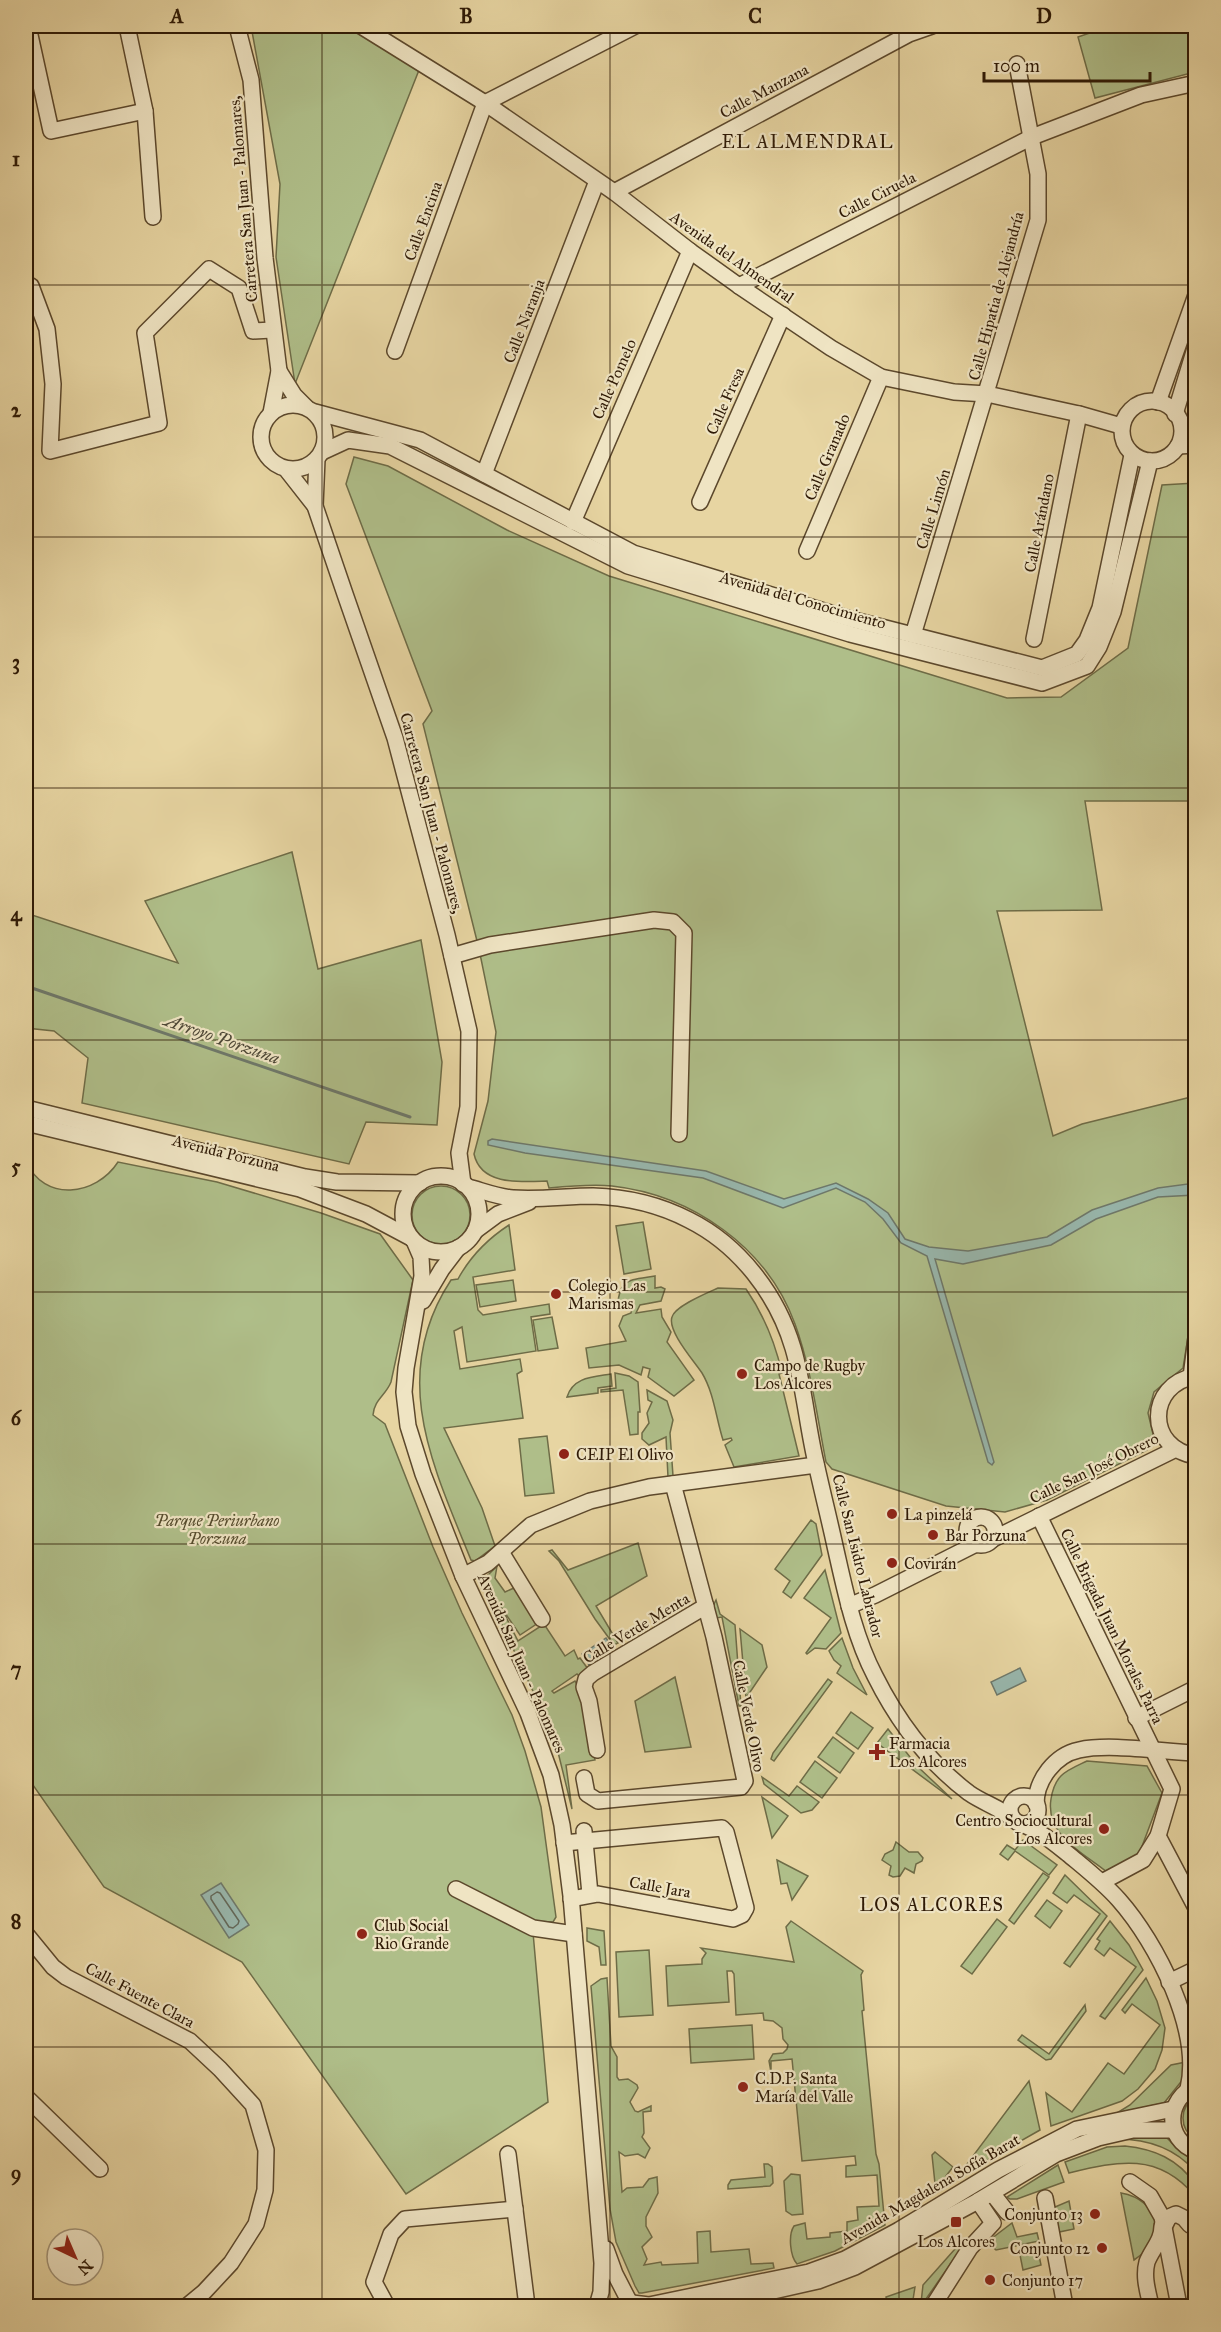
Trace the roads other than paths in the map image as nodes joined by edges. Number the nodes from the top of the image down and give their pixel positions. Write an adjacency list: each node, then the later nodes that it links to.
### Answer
1 (28, 26): 10 (street)
2 (127, 26): 10 (street)
3 (237, 26): 20 (street, Carretera San Juan - Palomares,)
4 (361, 26): 9 (street, Avenida del Almendral)
5 (635, 26): 9 (street)
6 (932, 26): 13 (street, Calle Manzana)
7 (1017, 64): 11 (street, Calle Hipatia de Alejandría)
8 (1196, 83): 11 (street, Calle Ciruela)
9 (485, 103): 12 (street, Avenida del Almendral); 22 (street, Calle Encina)
10 (145, 111): 14 (street)
11 (1032, 137): 17 (street, Calle Ciruela); 25 (street, Calle Hipatia de Alejandría)
12 (597, 181): 13 (street, Avenida del Almendral); 39 (street, Calle Naranja)
13 (614, 192): 15 (street, Avenida del Almendral)
14 (153, 218)
15 (690, 251): 17 (street, Avenida del Almendral); 42 (street, Calle Pomelo)
16 (31, 286): 20 (street)
17 (739, 286): 19 (street, Avenida del Almendral)
18 (1196, 295): 26 (street)
19 (783, 315): 24 (street, Avenida del Almendral); 40 (street, Calle Fresa)
20 (272, 330): 23 (street, Carretera San Juan - Palomares,)
21 (1196, 345): 30 (street)
22 (395, 351)
23 (279, 371): 27 (street, Carretera San Juan - Palomares,); 28 (street, Carretera San Juan - Palomares,)
24 (881, 377): 25 (street, Avenida del Almendral); 43 (street, Calle Granado)
25 (987, 394): 29 (street, Avenida del Almendral); 44 (street, Calle Limón)
26 (1158, 402): 30 (street); 31 (street)
27 (310, 410): 28 (street); 36 (street); 39 (street, Avenida del Conocimiento)
28 (271, 413): 38 (street)
29 (1079, 414): 31 (street, Avenida del Almendral); 45 (street, Calle Arándano)
30 (1175, 414): 32 (street)
31 (1121, 426): 35 (street)
32 (1189, 429): 34 (street)
33 (1196, 445): 34 (street)
34 (1178, 446): 37 (street)
35 (1132, 455): 37 (street); 44 (street, Avenida del Conocimiento)
36 (319, 456): 37 (street, Avenida del Conocimiento); 38 (street); 41 (street, Carretera San Juan - Palomares,)
37 (1150, 462)
38 (286, 469): 41 (street, Carretera San Juan - Palomares,)
39 (484, 474): 42 (street, Avenida del Conocimiento)
40 (700, 502)
41 (315, 506): 46 (street, Carretera San Juan - Palomares,)
42 (573, 522): 44 (street, Avenida del Conocimiento)
43 (807, 551)
44 (913, 635)
45 (1034, 639)
46 (452, 956): 49 (street); 50 (street, Carretera San Juan - Palomares,)
47 (26, 1108): 51 (street, Avenida Porzuna)
48 (26, 1123): 55 (street, Avenida Porzuna)
49 (680, 1134)
50 (462, 1138): 51 (street); 52 (street)
51 (425, 1180): 52 (street); 55 (street)
52 (465, 1185): 53 (street); 54 (street)
53 (543, 1198): 54 (street); 62 (street)
54 (475, 1231): 56 (street)
55 (413, 1241): 56 (street); 57 (street)
56 (458, 1248): 57 (street)
57 (417, 1314): 68 (street, Avenida San Juan - Palomares)
58 (1196, 1338): 59 (street)
59 (1193, 1376): 60 (street)
60 (1176, 1449): 61 (street); 64 (street, Calle San José Obrero)
61 (1196, 1456)
62 (816, 1465): 63 (street); 70 (street, Calle San Isidro Labrador)
63 (673, 1484): 67 (street); 69 (street, Calle Verde Olivo)
64 (1034, 1518): 65 (street, Calle San José Obrero); 66 (street, Calle San José Obrero); 74 (street, Calle Brigada Juan Morales Parra)
65 (989, 1520): 66 (street); 66 (street)
66 (984, 1542): 70 (street, Calle San José Obrero)
67 (501, 1552): 68 (street); 71 (street)
68 (463, 1576): 85 (street, Avenida San Juan - Palomares)
69 (705, 1603): 72 (street, Calle Verde Menta); 75 (street, Calle Verde Menta); 78 (street, Calle Verde Olivo)
70 (849, 1606): 79 (street, Calle San Isidro Labrador)
71 (542, 1619)
72 (623, 1648)
73 (1196, 1688): 74 (street)
74 (1136, 1718): 76 (street, Calle Brigada Juan Morales Parra)
75 (597, 1750)
76 (1154, 1751): 77 (street); 81 (street); 84 (street)
77 (1196, 1753)
78 (584, 1778)
79 (975, 1797): 80 (street); 82 (street, Calle San Isidro Labrador)
80 (1016, 1799): 81 (street); 82 (street)
81 (1037, 1808): 82 (street); 86 (street, Calle San Isidro Labrador)
82 (1018, 1821): 86 (street, Calle San Isidro Labrador)
83 (584, 1836): 85 (street); 89 (street); 89 (street, Calle Jara)
84 (1158, 1836): 87 (street); 91 (street)
85 (564, 1843): 90 (street, Avenida San Juan - Palomares)
86 (1055, 1844): 87 (street, Calle San Isidro Labrador)
87 (1102, 1882): 95 (street, Calle San Isidro Labrador)
88 (456, 1889): 93 (street)
89 (590, 1894): 90 (street, Calle Jara)
90 (571, 1899): 93 (street, Avenida San Juan - Palomares)
91 (1196, 1908)
92 (26, 1934): 116 (street, Calle Fuente Clara)
93 (574, 1934): 109 (street, Avenida San Juan - Palomares)
94 (1196, 1969): 95 (street)
95 (1169, 1982): 96 (street, Calle San Isidro Labrador)
96 (1193, 2062): 97 (street, Calle San Isidro Labrador)
97 (1192, 2088): 99 (street)
98 (26, 2097): 103 (street)
99 (1173, 2109): 100 (street); 115 (street, Avenida Magdalena Sofía Barat)
100 (1173, 2130): 101 (street); 105 (street, Avenida Magdalena Sofía Barat)
101 (1196, 2151)
102 (508, 2154): 107 (street)
103 (100, 2169)
104 (1130, 2182): 110 (street)
105 (985, 2197): 108 (street); 114 (street); 120 (street, Avenida Magdalena Sofía Barat)
106 (1045, 2198): 121 (street)
107 (515, 2209): 117 (street); 118 (street)
108 (1007, 2212)
109 (598, 2214): 115 (street); 119 (street)
110 (1163, 2222): 111 (street); 112 (street); 113 (street)
111 (1190, 2225)
112 (1171, 2260): 113 (street); 123 (street)
113 (1147, 2263): 122 (street)
114 (935, 2303)
115 (632, 2304): 119 (street, Avenida Magdalena Sofía Barat)
116 (187, 2307)
117 (387, 2307)
118 (527, 2307)
119 (597, 2307)
120 (707, 2307)
121 (1065, 2307)
122 (1151, 2307)
123 (1179, 2307)

